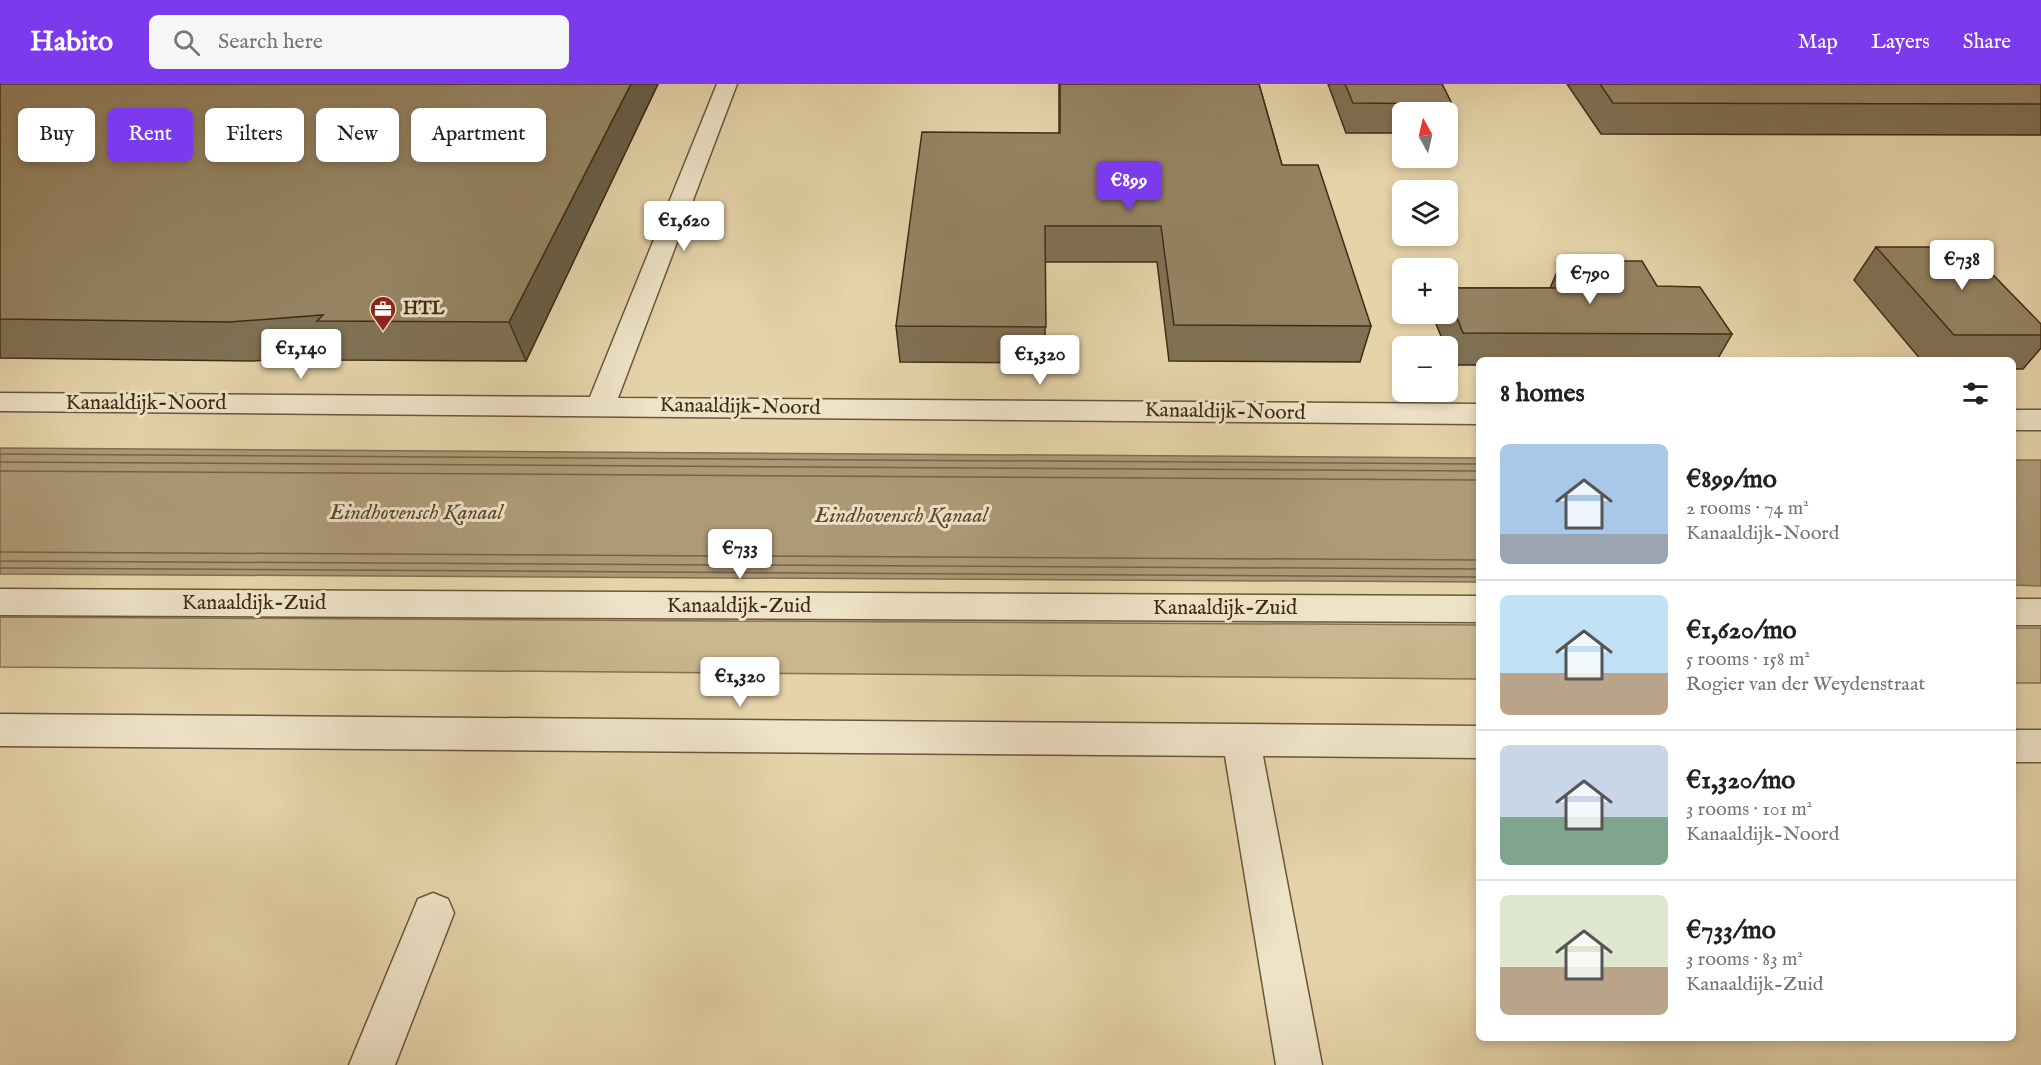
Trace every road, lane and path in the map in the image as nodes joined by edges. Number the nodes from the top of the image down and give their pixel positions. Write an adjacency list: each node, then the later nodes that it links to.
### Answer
1 (727, 84): 3 (street)
2 (0, 402): 3 (street, Kanaaldijk-Noord)
3 (601, 405): 4 (street, Kanaaldijk-Noord)
4 (1476, 414)
5 (2016, 420): 6 (street)
6 (2041, 420)
7 (0, 602): 8 (street, Kanaaldijk-Zuid)
8 (1476, 609)
9 (2016, 612): 10 (street)
10 (2041, 612)
11 (0, 730): 12 (street)
12 (1241, 740): 13 (street); 18 (street)
13 (1476, 742)
14 (2016, 746): 15 (street)
15 (2041, 746)
16 (433, 913): 17 (street)
17 (372, 1065)
18 (1299, 1065)

